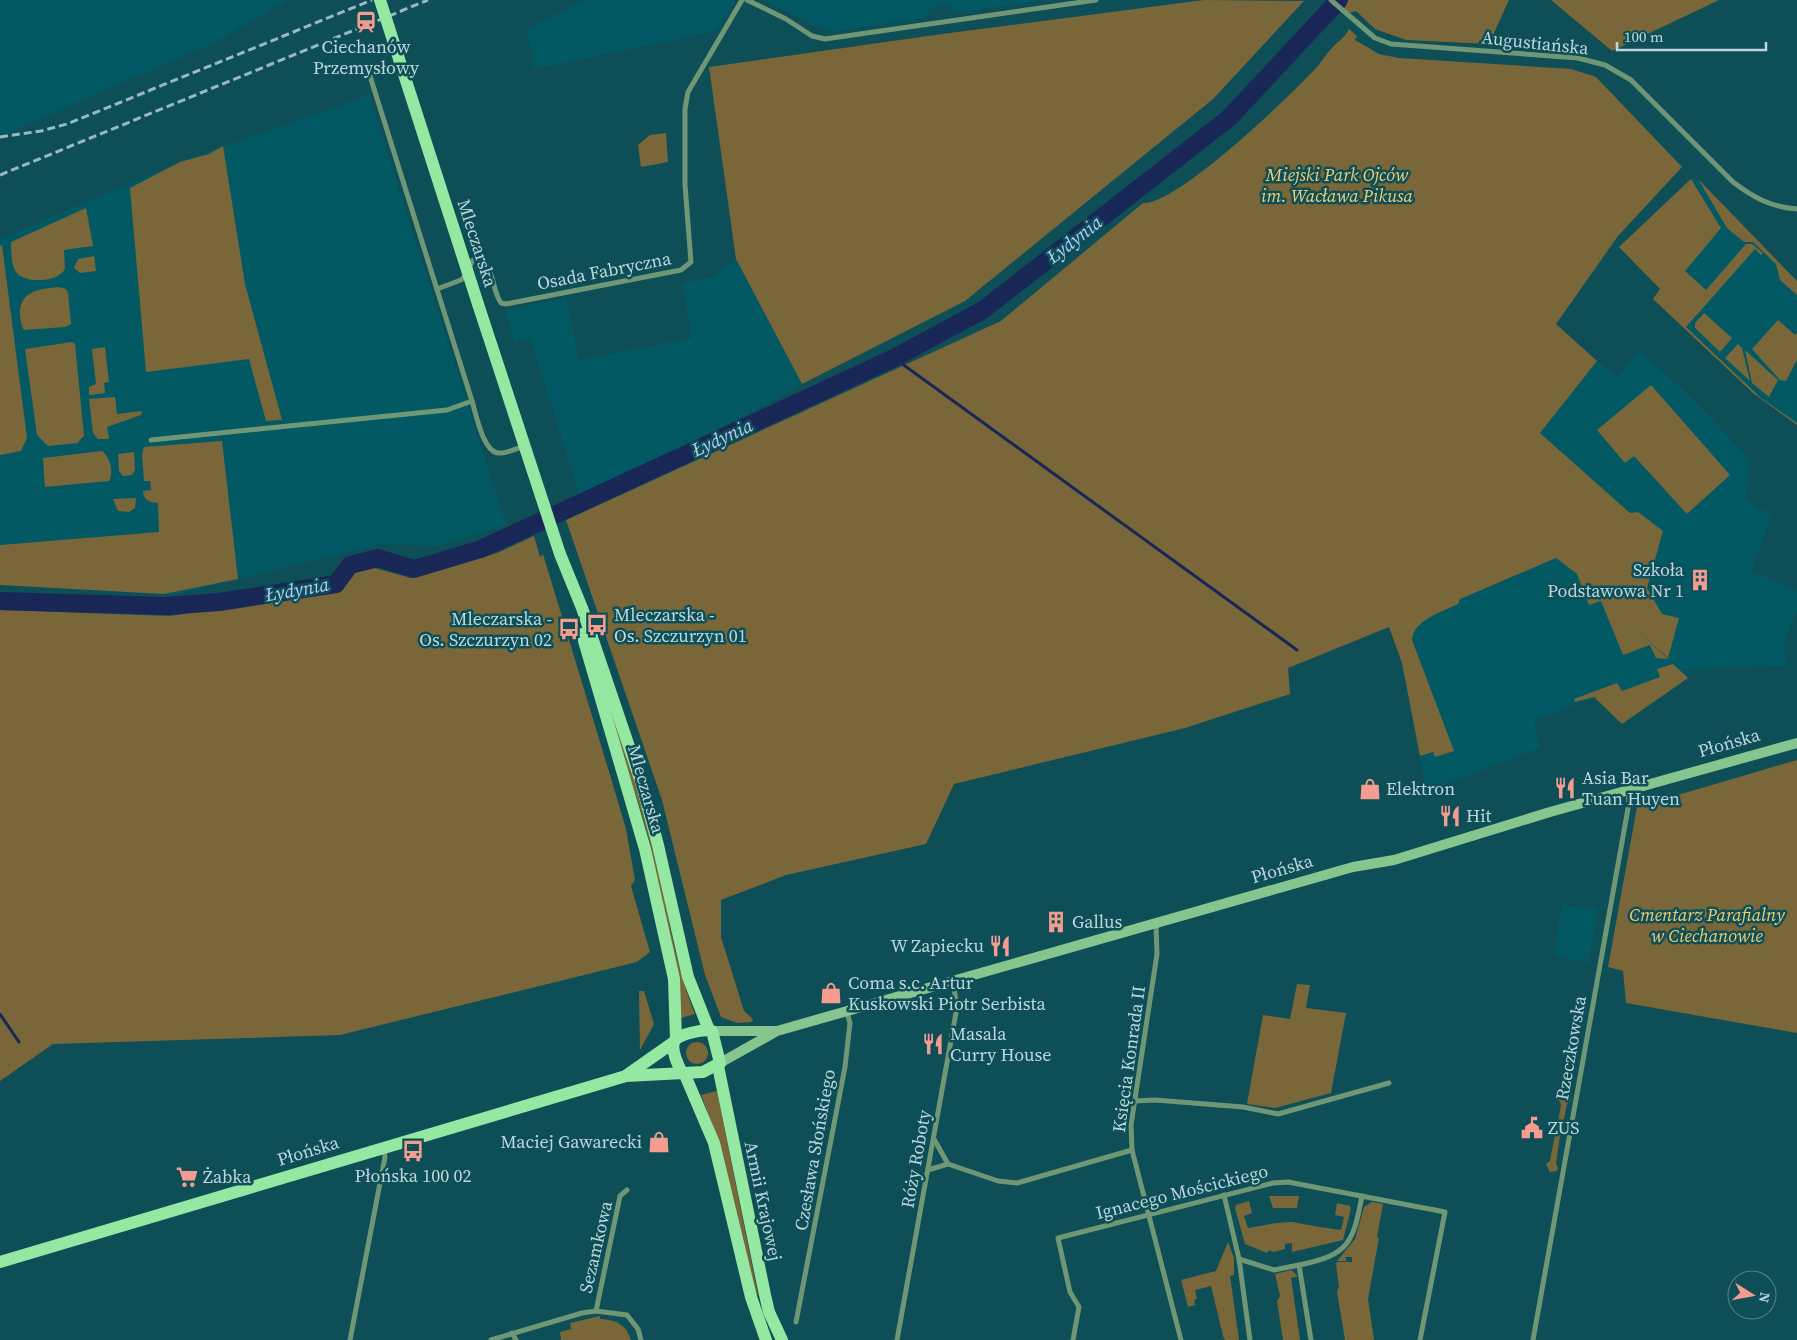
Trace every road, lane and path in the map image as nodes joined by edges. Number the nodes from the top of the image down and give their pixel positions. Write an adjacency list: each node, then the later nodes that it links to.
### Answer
1 (380, 0): 11 (main road, Mleczarska, bridge)
2 (742, 0): 8 (street, Osada Fabryczna)
3 (747, 0): 4 (street)
4 (1096, 0)
5 (1331, 0): 7 (street, Augustiańska)
6 (370, 76): 8 (street)
7 (1797, 209)
8 (436, 289): 9 (street)
9 (472, 401): 10 (street); 11 (street)
10 (151, 440)
11 (525, 446): 12 (main road, Mleczarska)
12 (560, 554): 18 (main road, Mleczarska); 20 (main road, Mleczarska)
13 (1797, 743): 14 (street, Płońska)
14 (1628, 790): 15 (street, Płońska); 53 (street, Rzeczkowska)
15 (1156, 925): 16 (street, Płońska); 25 (street, Księcia Konrada II)
16 (953, 982): 17 (street, Płońska); 26 (street, Róży Roboty)
17 (848, 1013): 19 (street, Płońska); 39 (street, Czesława Słońskiego)
18 (710, 1030): 19 (street, Płońska); 20 (main road); 21 (main road)
19 (777, 1031): 21 (street, Płońska)
20 (675, 1040): 22 (main road); 23 (main road, Płońska)
21 (719, 1064): 22 (main road); 46 (main road, Armii Krajowej)
22 (683, 1074): 23 (main road, Płońska); 45 (main road, Armii Krajowej)
23 (626, 1076): 27 (main road, Płońska)
24 (1389, 1082): 25 (street)
25 (1134, 1101): 28 (street, Księcia Konrada II)
26 (934, 1139): 29 (street); 30 (street, Róży Roboty)
27 (383, 1147): 36 (main road, Płońska); 41 (street)
28 (1132, 1150): 29 (street); 34 (street, Księcia Konrada II)
29 (948, 1164): 30 (street)
30 (928, 1170): 47 (street, Róży Roboty)
31 (627, 1190): 38 (street, Sezamkowa)
32 (1224, 1195): 33 (street, Ignacego Mościckiego); 34 (street, Ignacego Mościckiego); 35 (street)
33 (1362, 1196): 37 (street); 52 (street, Ignacego Mościckiego)
34 (1148, 1214): 48 (street, Ignacego Mościckiego); 49 (street, Księcia Konrada II)
35 (1239, 1259): 37 (street); 50 (street)
36 (0, 1262)
37 (1299, 1265): 51 (street)
38 (596, 1311): 40 (street); 44 (street)
39 (796, 1322)
40 (512, 1333): 42 (street); 43 (street)
41 (350, 1340)
42 (491, 1340)
43 (516, 1340)
44 (641, 1340)
45 (766, 1340)
46 (782, 1340)
47 (898, 1340)
48 (1073, 1340)
49 (1181, 1340)
50 (1250, 1340)
51 (1311, 1340)
52 (1420, 1340)
53 (1533, 1340)

